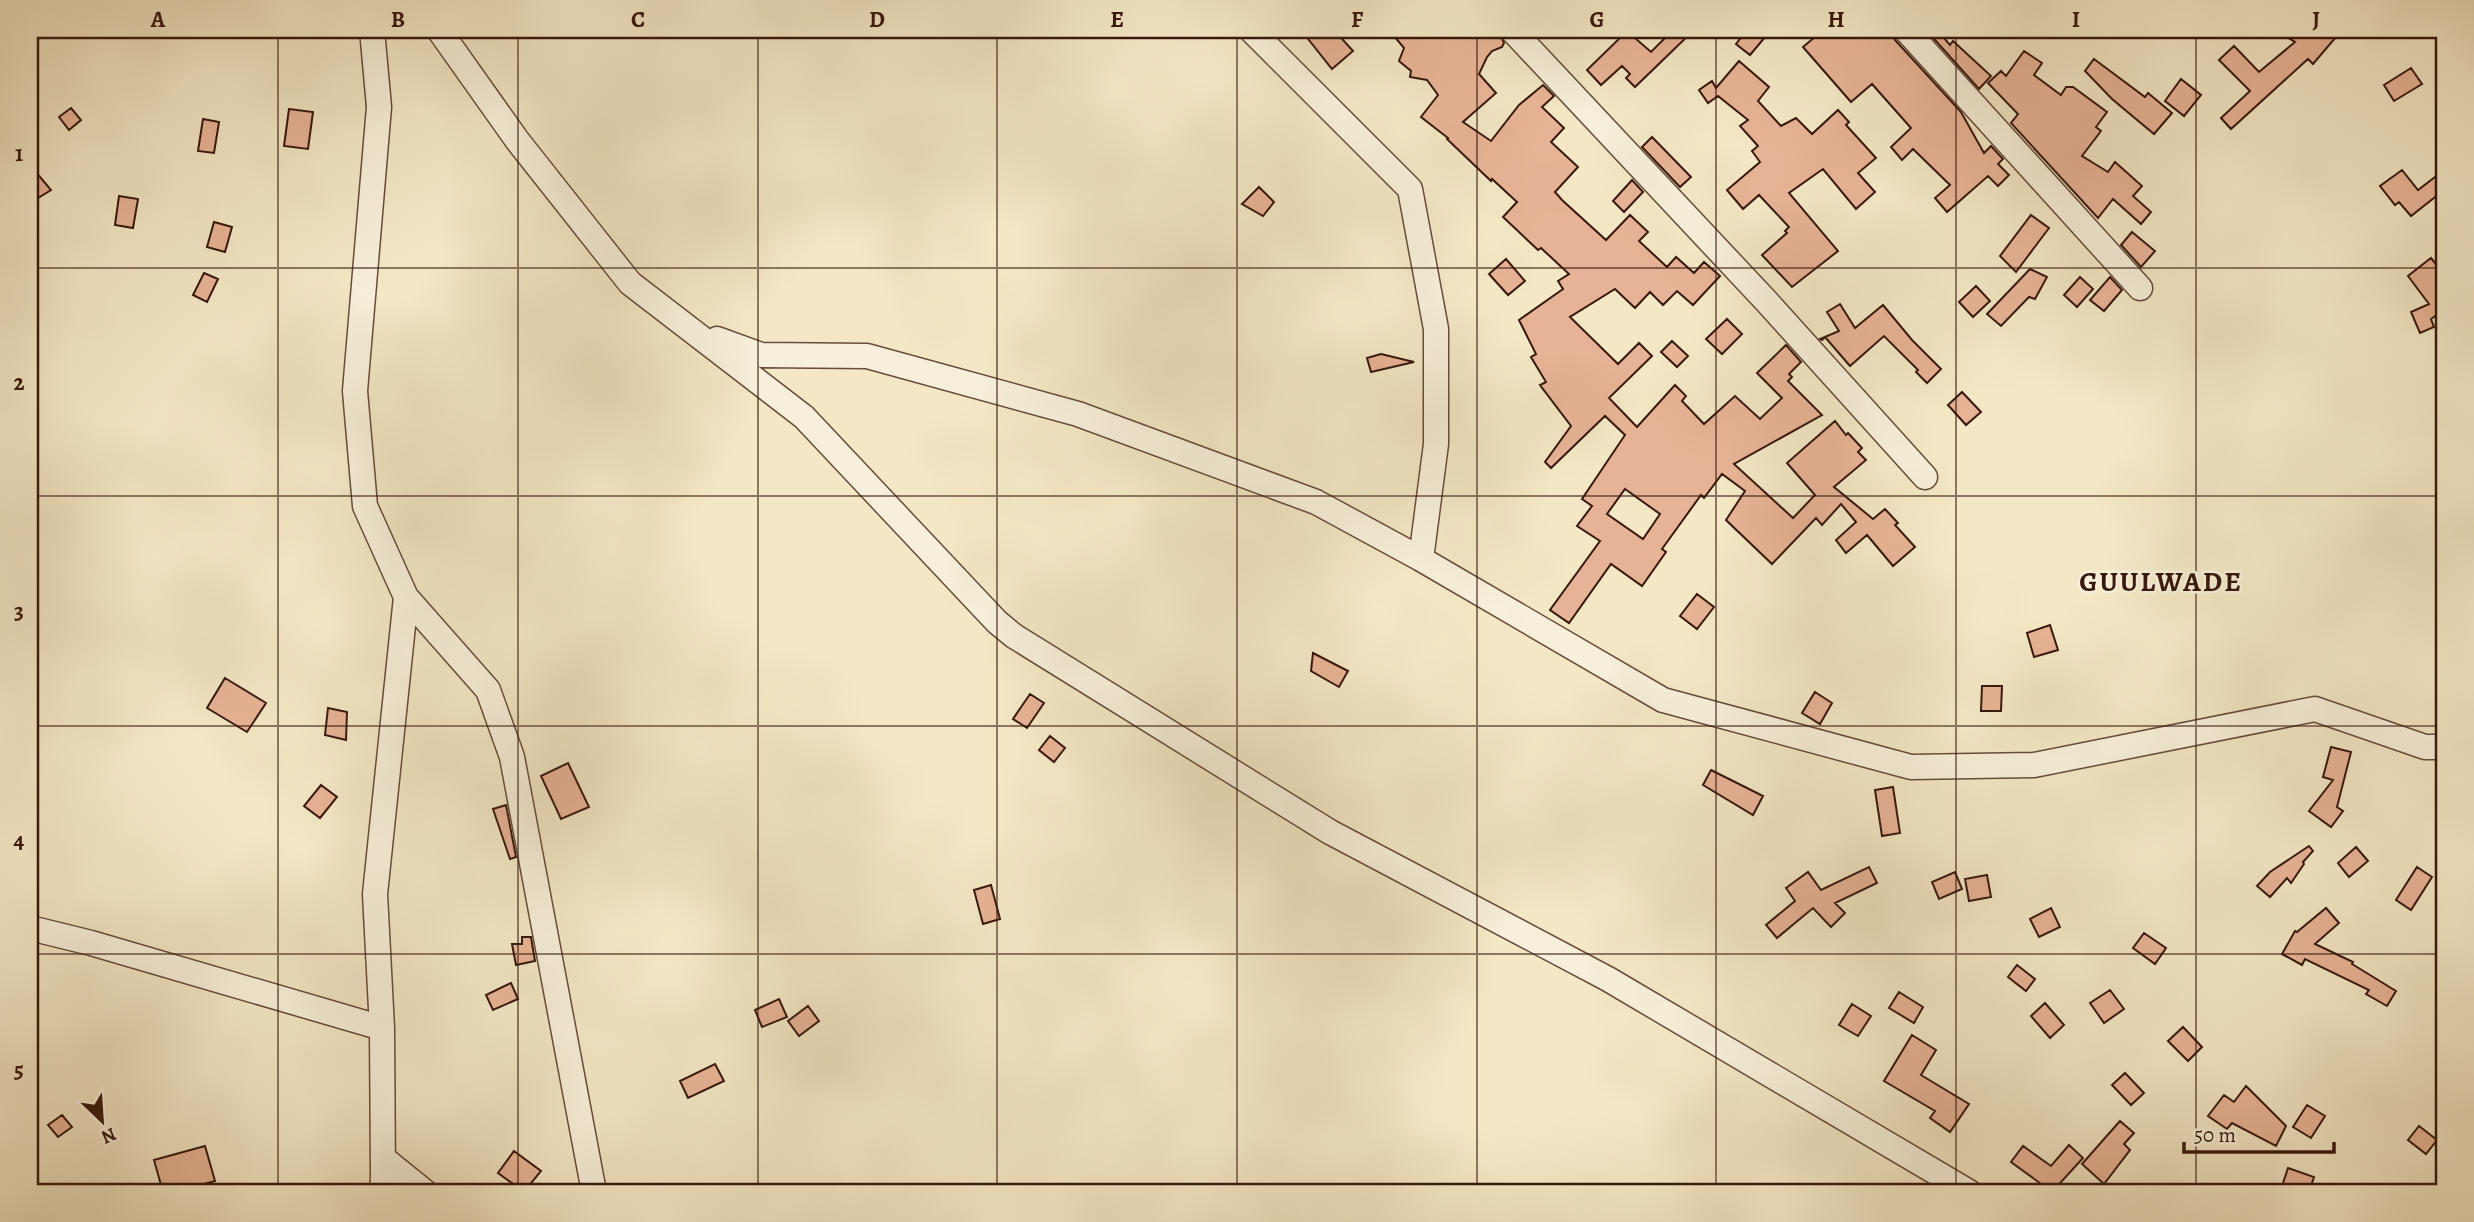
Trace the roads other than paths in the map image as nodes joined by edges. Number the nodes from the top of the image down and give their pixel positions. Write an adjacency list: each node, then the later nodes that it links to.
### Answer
1 (372, 30): 10 (street)
2 (439, 30): 7 (street)
3 (1251, 30): 9 (street)
4 (1512, 30): 8 (street)
5 (1906, 30): 6 (street)
6 (2140, 288)
7 (694, 331): 9 (street); 18 (street)
8 (1925, 477)
9 (1421, 559): 11 (street)
10 (407, 597): 13 (street); 17 (street)
11 (2444, 747)
12 (30, 928): 13 (street)
13 (382, 1028): 14 (street)
14 (383, 1158): 15 (street); 16 (street)
15 (381, 1192)
16 (425, 1192)
17 (594, 1192)
18 (1969, 1192)

